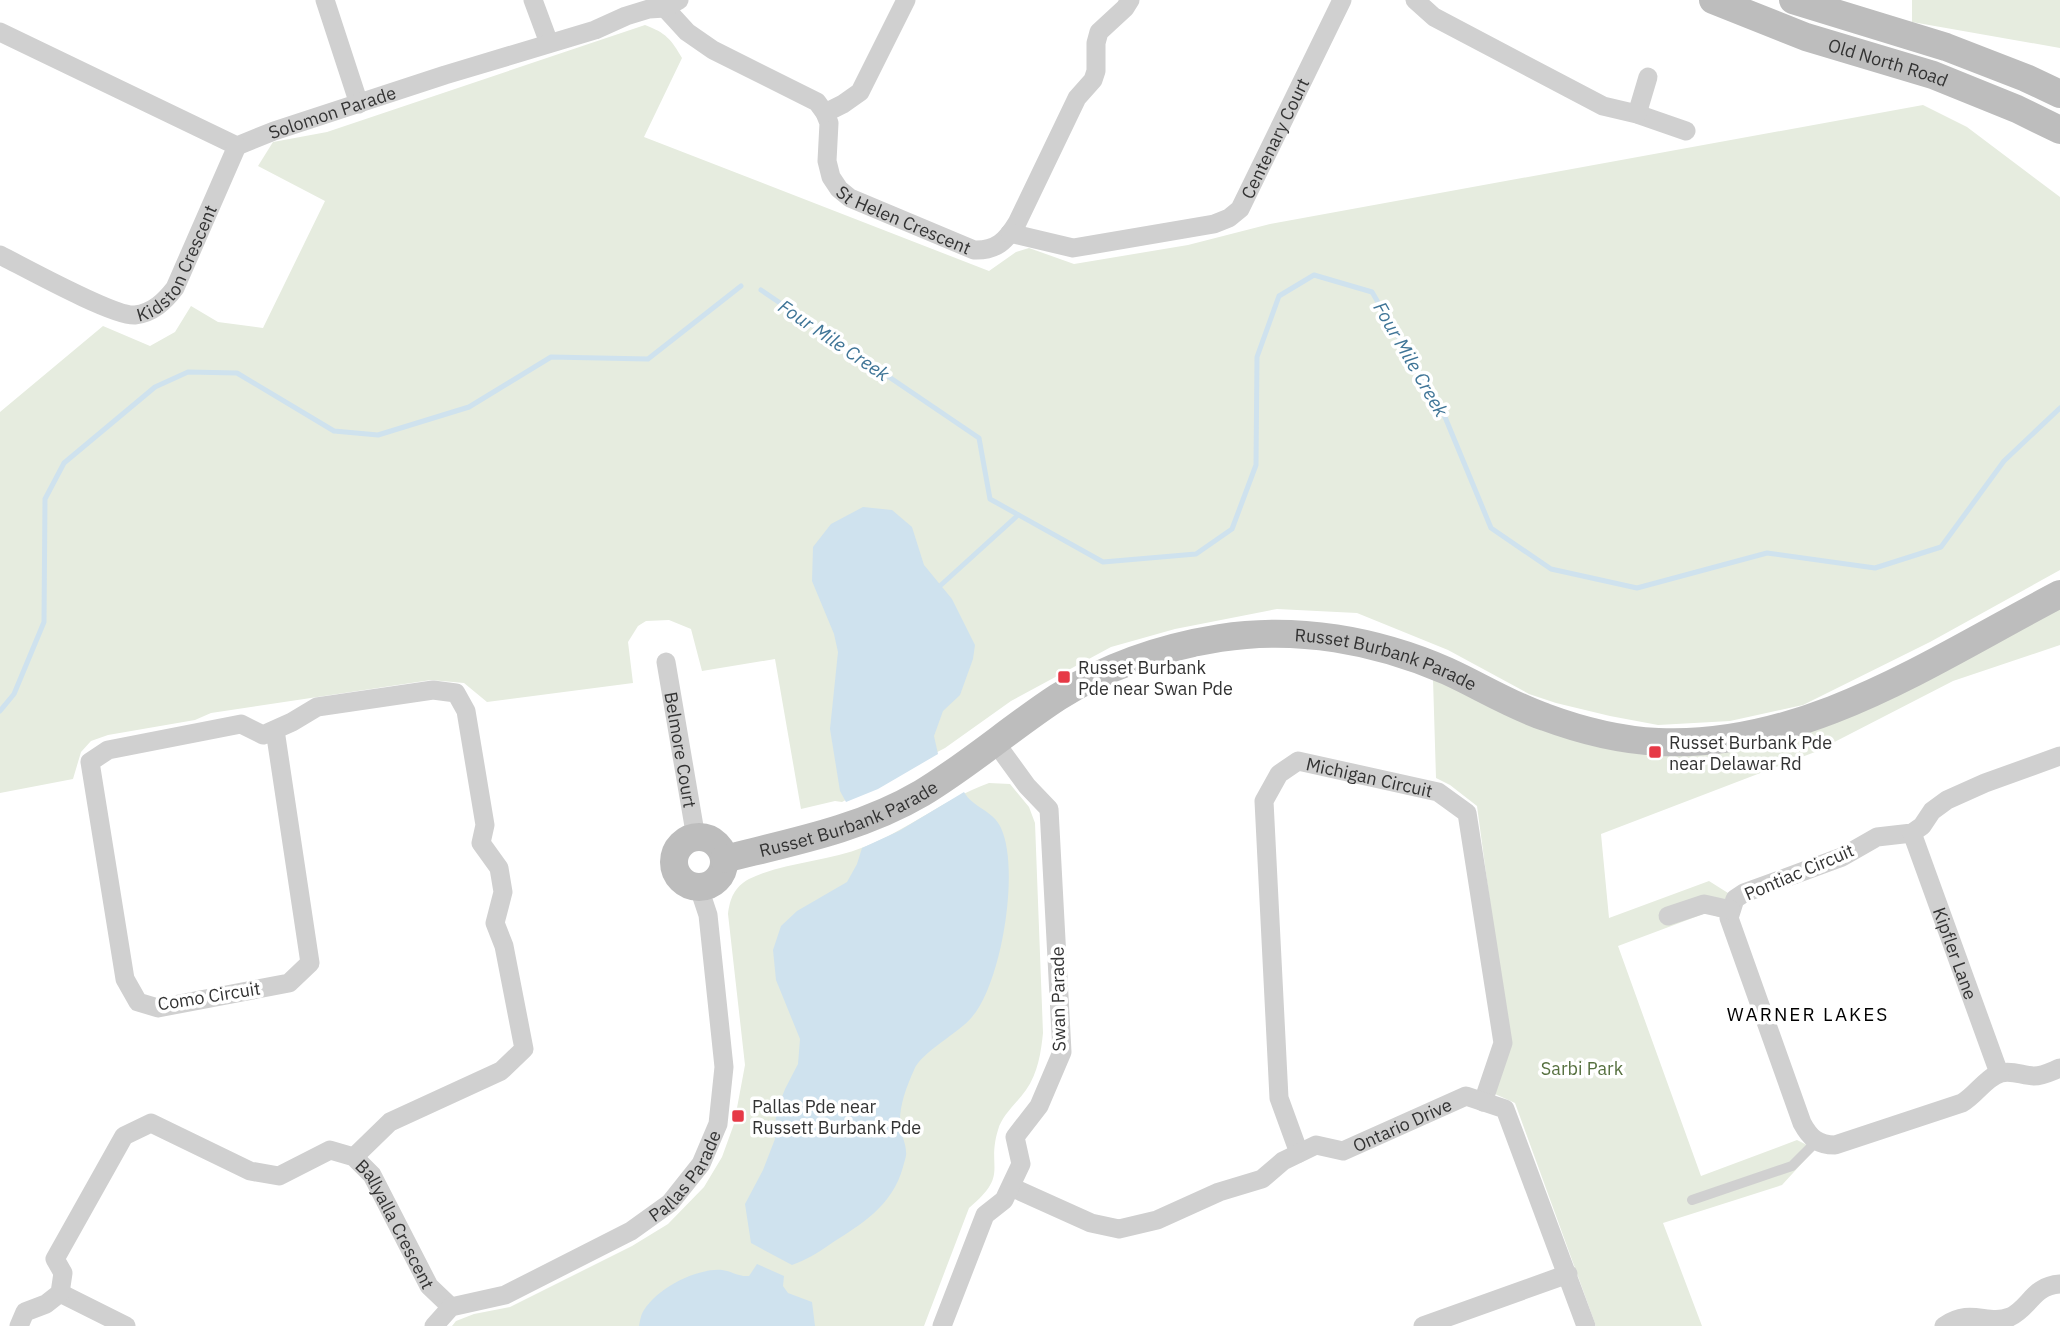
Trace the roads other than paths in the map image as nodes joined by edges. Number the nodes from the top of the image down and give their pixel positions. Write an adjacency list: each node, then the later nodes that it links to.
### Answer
1 (325, 0): 16 (street)
2 (533, 0): 13 (street)
3 (686, 0): 12 (street)
4 (906, 0): 17 (street)
5 (1129, 0): 22 (street)
6 (1342, 0): 22 (street, Centenary Court)
7 (1415, 0): 18 (street)
8 (1713, 0): 19 (street, Old North Road)
9 (1793, 0): 15 (street, Old North Road)
10 (672, 4): 12 (street); 13 (street, Solomon Parade)
11 (0, 32): 21 (street)
12 (695, 38): 17 (street)
13 (549, 43): 16 (street, Solomon Parade)
14 (1648, 77): 18 (street)
15 (2060, 94)
16 (359, 104): 21 (street, Solomon Parade)
17 (825, 113): 22 (street, St Helen Crescent)
18 (1637, 114): 20 (street)
19 (2060, 130)
20 (1686, 131)
21 (237, 146): 23 (street, Kidston Crescent)
22 (1015, 225)
23 (0, 255)
24 (2060, 594): 27 (street, Russet Burbank Parade)
25 (666, 662): 30 (street, Belmore Court)
26 (275, 730): 26 (street, Como Circuit); 40 (street)
27 (995, 742): 31 (street, Russet Burbank Parade); 41 (street, Swan Parade)
28 (2060, 756): 29 (street)
29 (1912, 833): 33 (street, Pontiac Circuit); 36 (street, Kipfler Lane)
30 (696, 838): 31 (street); 32 (street)
31 (724, 859): 32 (street)
32 (699, 887): 46 (street, Pallas Parade)
33 (1731, 910): 34 (street, Pontiac Circuit); 38 (street, Pontiac Circuit)
34 (1668, 916)
35 (2060, 1068): 36 (street)
36 (2000, 1073): 38 (street)
37 (1483, 1102): 39 (street, Ontario Drive); 39 (street, Michigan Circuit); 43 (street)
38 (1816, 1142): 42 (lane)
39 (1299, 1153): 41 (street, Ontario Drive)
40 (355, 1157): 45 (street, Ballyalla Crescent); 46 (street, Ballyalla Crescent)
41 (1011, 1187): 50 (street, Swan Parade)
42 (1692, 1200)
43 (1569, 1274): 51 (street); 52 (street)
44 (2060, 1284): 53 (street)
45 (60, 1293): 47 (street); 48 (street)
46 (451, 1307): 49 (street)
47 (19, 1326)
48 (126, 1326)
49 (434, 1326)
50 (942, 1326)
51 (1423, 1326)
52 (1586, 1326)
53 (1944, 1326)

